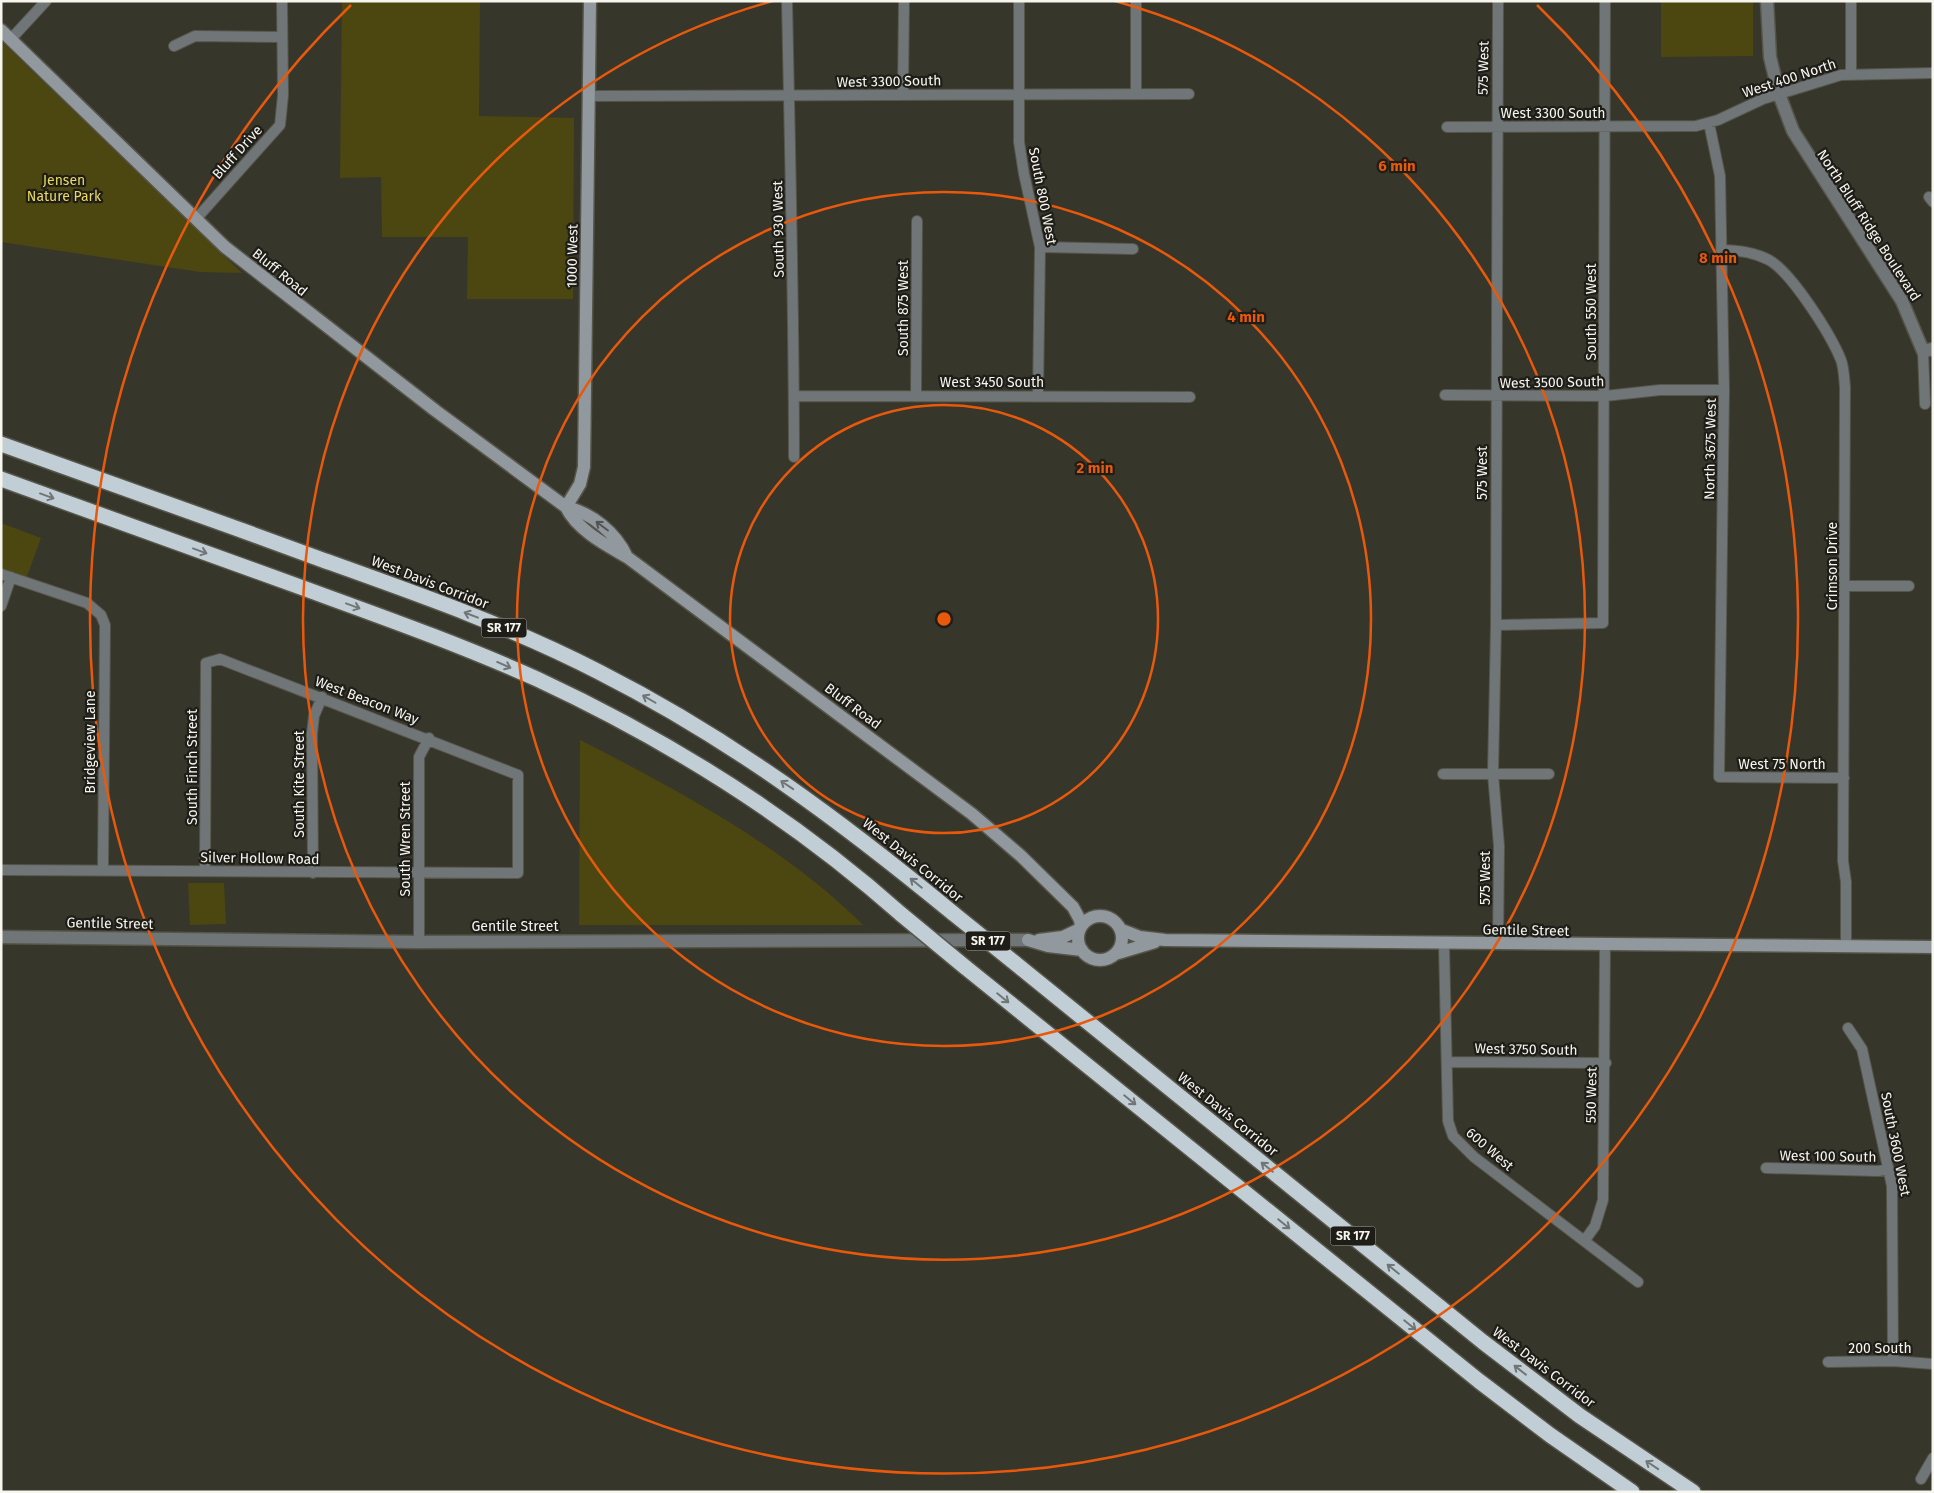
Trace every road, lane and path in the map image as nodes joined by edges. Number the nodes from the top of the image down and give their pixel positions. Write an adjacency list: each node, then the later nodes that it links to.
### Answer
1 (46, 1): 14 (street)
2 (282, 1): 13 (street, Bluff Drive)
3 (590, 1): 23 (main road, 1000 West)
4 (788, 1): 24 (street, South 930 West)
5 (904, 1): 18 (street)
6 (1020, 1): 19 (street, South 800 West)
7 (1136, 1): 20 (street)
8 (1498, 1): 26 (street, 575 West)
9 (1605, 1): 29 (street, South 550 West)
10 (1767, 1): 22 (street, North Bluff Ridge Boulevard)
11 (1851, 1): 16 (street)
12 (1, 30): 14 (main road, Bluff Road)
13 (282, 38): 15 (street); 30 (street, Bluff Drive)
14 (11, 39): 30 (main road, Bluff Road)
15 (174, 46)
16 (1851, 73): 17 (street, West 400 North); 22 (street, West 400 North)
17 (1933, 73)
18 (903, 93): 19 (street, West 3300 South); 24 (street, West 3300 South)
19 (1019, 94): 20 (street, West 3300 South); 32 (street, South 800 West)
20 (1136, 94): 21 (street, West 3300 South)
21 (1189, 94)
22 (1779, 94): 25 (street, West 400 North); 35 (street, North Bluff Ridge Boulevard)
23 (590, 96): 24 (street, West 3300 South); 48 (main road, 1000 West)
24 (789, 96): 39 (street, South 930 West)
25 (1708, 123): 27 (street, West 400 North); 34 (street, North 3675 West)
26 (1496, 126): 28 (street, West 3300 South); 29 (street, West 3300 South); 41 (street, 575 West)
27 (1658, 126): 29 (street, West 3300 South)
28 (1447, 127)
29 (1606, 128): 42 (street, South 550 West)
30 (196, 219): 48 (main road, Bluff Road)
31 (917, 221): 37 (street, South 875 West)
32 (1040, 247): 33 (street); 40 (street, South 800 West)
33 (1133, 249)
34 (1721, 250): 36 (street, North 3675 West); 50 (street, Crimson Drive)
35 (1928, 350): 44 (street, North Bluff Ridge Boulevard)
36 (1724, 390): 42 (street, West 3500 South); 60 (street, North 3675 West)
37 (916, 395): 39 (street, West 3450 South); 40 (street, West 3450 South)
38 (1445, 395): 41 (street, West 3500 South)
39 (794, 396): 46 (street, South 930 West)
40 (1038, 396): 43 (street, West 3450 South)
41 (1495, 396): 42 (street, West 3500 South); 53 (street, 575 West)
42 (1605, 396): 53 (street, South 550 West)
43 (1190, 397)
44 (1925, 404)
45 (1, 444): 96 (highway, West Davis Corridor / SR 177, one-way to 45, bridge)
46 (794, 457)
47 (1, 479): 95 (highway, SR 177, one-way to 95, bridge)
48 (566, 507): 68 (main road, Bluff Road)
49 (6, 576): 52 (street); 63 (street, Bridgeview Lane)
50 (1846, 586): 51 (street); 61 (street, Crimson Drive)
51 (1909, 586)
52 (1, 606)
53 (1496, 625): 58 (street, 575 West)
54 (206, 663): 55 (street, West Beacon Way); 64 (street, South Finch Street)
55 (322, 697): 56 (street, West Beacon Way); 65 (street, South Kite Street)
56 (428, 738): 66 (street, South Wren Street); 67 (street, West Beacon Way)
57 (1443, 774): 58 (street)
58 (1494, 774): 59 (street); 77 (street, 575 West)
59 (1549, 774)
60 (1719, 777): 61 (street, West 75 North)
61 (1844, 778): 79 (street, Crimson Drive)
62 (1, 870): 63 (street, Silver Hollow Road)
63 (103, 870): 64 (street, Silver Hollow Road)
64 (205, 871): 65 (street, Silver Hollow Road)
65 (313, 873): 66 (street, Silver Hollow Road)
66 (419, 873): 67 (street, Silver Hollow Road); 75 (street, South Wren Street)
67 (518, 873)
68 (1054, 889): 69 (main road, Bluff Road); 70 (main road, Bluff Road)
69 (1101, 915): 70 (main road); 71 (main road)
70 (1080, 928): 73 (main road, Gentile Street); 81 (main road)
71 (1122, 930): 74 (main road, Gentile Street); 82 (main road)
72 (1, 937): 75 (street, Gentile Street)
73 (1028, 940): 75 (street, Gentile Street); 81 (main road, Gentile Street)
74 (1165, 940): 76 (main road, Gentile Street); 82 (main road)
75 (419, 942)
76 (1444, 944): 77 (main road, Gentile Street); 84 (street, 600 West)
77 (1498, 944): 78 (main road, Gentile Street)
78 (1605, 946): 79 (main road, Gentile Street); 85 (street, 550 West)
79 (1846, 946): 80 (main road, Gentile Street)
80 (1933, 947)
81 (1082, 950): 82 (main road)
82 (1115, 954)
83 (1848, 1028): 87 (street, South 3600 West)
84 (1447, 1062): 85 (street, West 3750 South); 88 (street, 600 West)
85 (1606, 1063): 88 (street, 550 West)
86 (1766, 1168): 87 (street, West 100 South)
87 (1889, 1169): 90 (street, South 3600 West)
88 (1585, 1240): 89 (street, 600 West)
89 (1638, 1282)
90 (1893, 1360): 91 (street, 200 South); 92 (street, 200 South)
91 (1828, 1362)
92 (1933, 1364)
93 (1933, 1458): 94 (street)
94 (1921, 1479)
95 (1632, 1492)
96 (1693, 1492)

